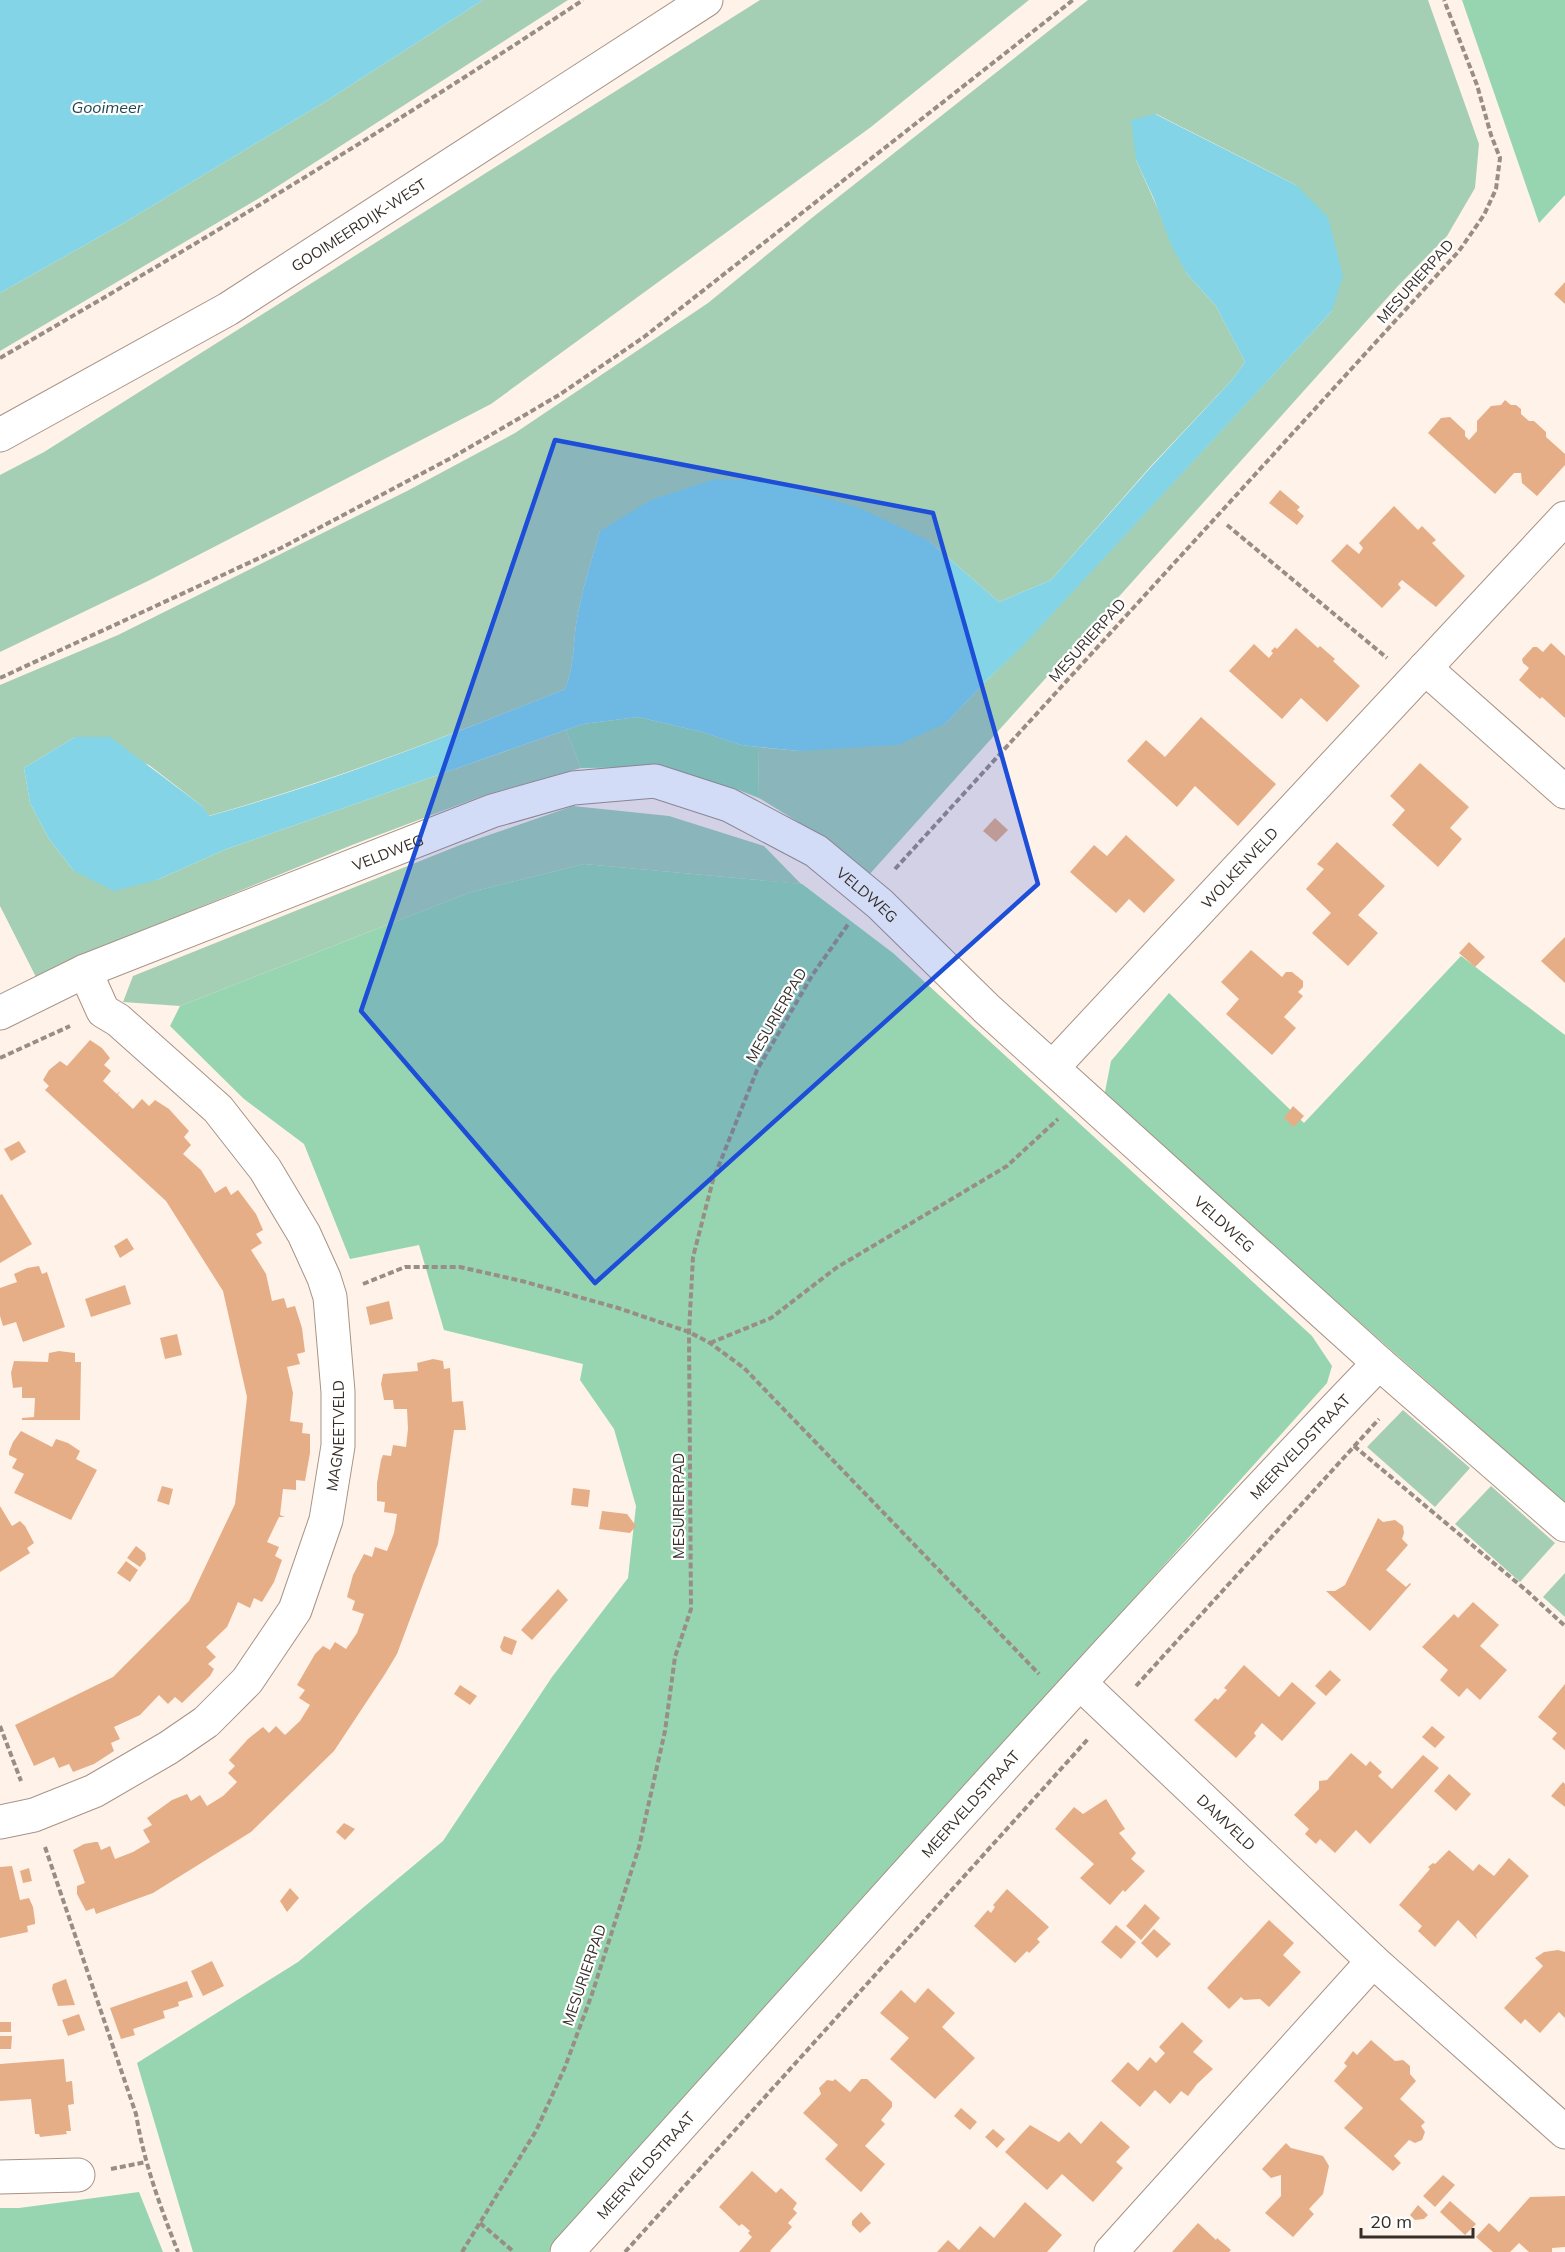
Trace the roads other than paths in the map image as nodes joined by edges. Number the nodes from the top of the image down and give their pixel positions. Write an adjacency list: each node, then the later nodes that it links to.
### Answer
1 (706, 0): 2 (street, GOOIMEERDIJK-WEST)
2 (0, 435)
3 (1565, 518): 4 (street, WOLKENVELD)
4 (1419, 674): 5 (street); 8 (street, WOLKENVELD)
5 (1565, 792)
6 (85, 971): 7 (street, VELDWEG); 8 (street, VELDWEG); 12 (street, MAGNEETVELD)
7 (0, 1012)
8 (1053, 1066): 9 (street, VELDWEG)
9 (1379, 1363): 10 (street, VELDWEG); 11 (street, MEERVELDSTRAAT)
10 (1565, 1525)
11 (1073, 1691): 13 (street, DAMVELD); 17 (street, MEERVELDSTRAAT)
12 (0, 1822)
13 (1373, 1961): 14 (street, DAMVELD); 18 (street)
14 (1565, 2132)
15 (78, 2175): 16 (street)
16 (0, 2177)
17 (567, 2252)
18 (1111, 2252)

